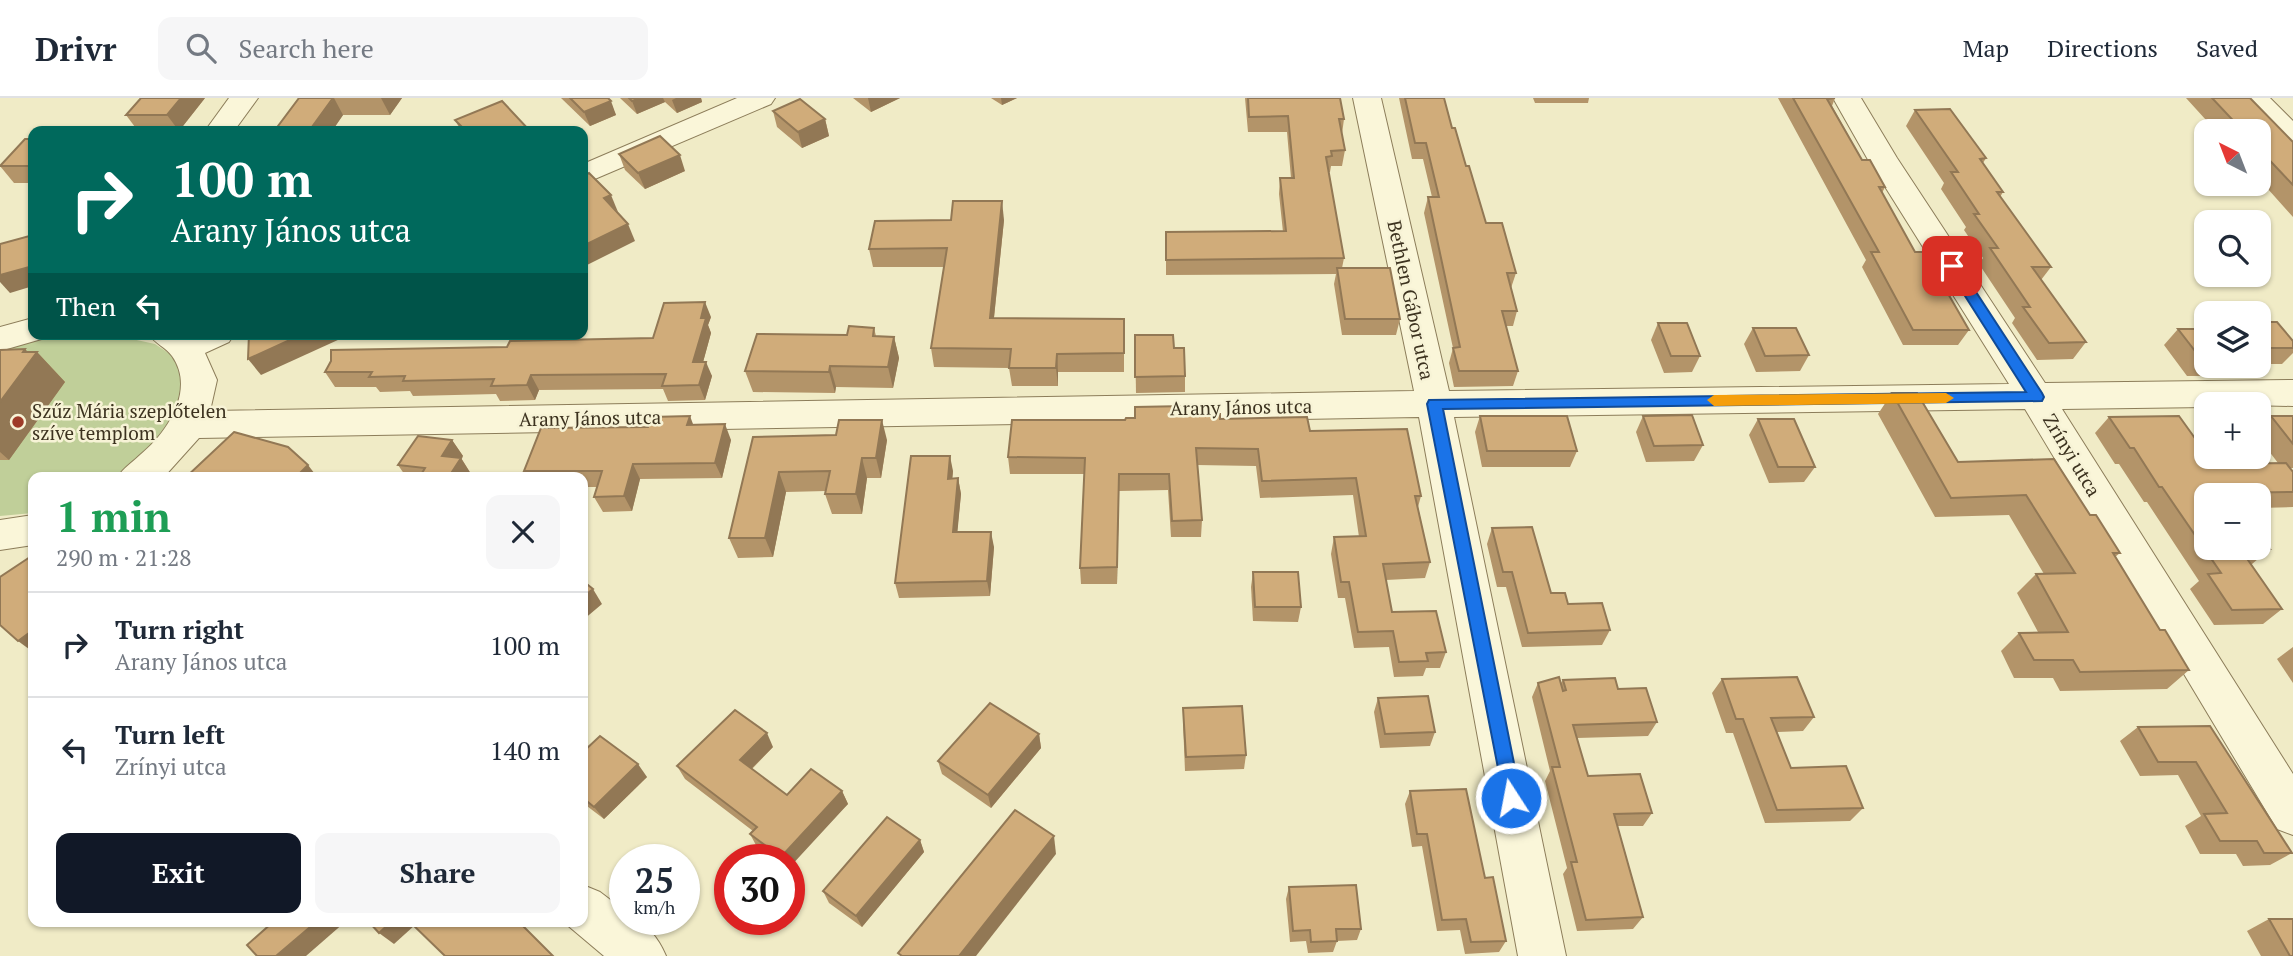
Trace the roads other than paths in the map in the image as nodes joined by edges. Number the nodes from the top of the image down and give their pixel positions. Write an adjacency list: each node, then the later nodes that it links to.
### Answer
1 (244, 98): 6 (street)
2 (761, 98): 8 (street)
3 (1367, 98): 14 (street, Bethlen Gábor utca)
4 (1847, 98): 13 (street, Zrínyi utca)
5 (2254, 98): 7 (street)
6 (223, 126)
7 (2293, 138)
8 (588, 173)
9 (28, 331): 10 (street)
10 (0, 339)
11 (190, 340): 15 (street)
12 (2293, 393): 13 (street, Arany János utca)
13 (2036, 397): 14 (street, Arany János utca); 19 (street, Zrínyi utca)
14 (1434, 404): 15 (street, Arany János utca); 22 (street, Bethlen Gábor utca)
15 (188, 425): 16 (street)
16 (144, 472)
17 (28, 531): 18 (street)
18 (0, 535)
19 (2293, 814)
20 (588, 912): 21 (street)
21 (642, 956)
22 (1542, 956)

